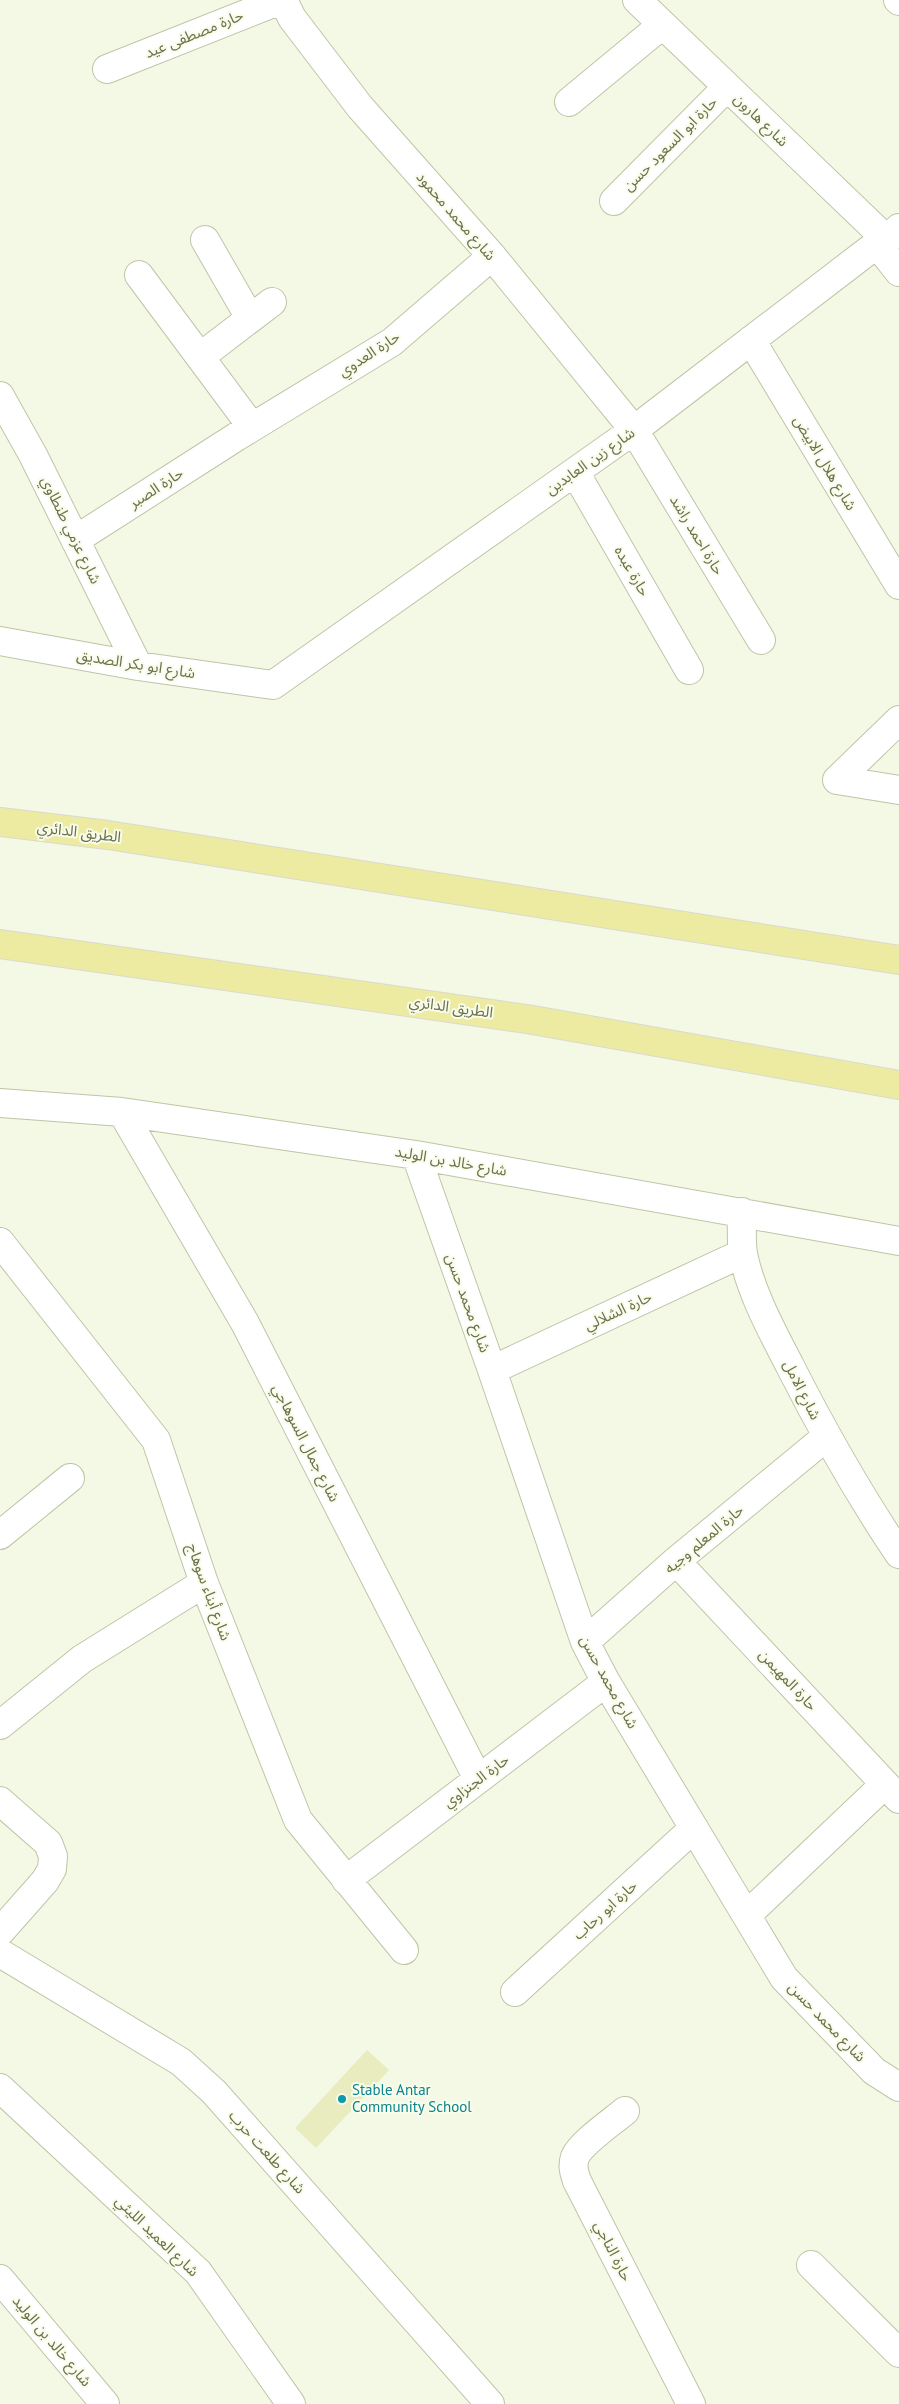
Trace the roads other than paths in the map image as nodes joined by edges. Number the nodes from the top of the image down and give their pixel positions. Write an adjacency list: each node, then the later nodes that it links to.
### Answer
1 (282, 0): 4 (street, حارة مصطفى عيد); 10 (street, شارع محمد محمود)
2 (636, 0): 3 (street, شارع هارون)
3 (662, 25): 5 (street, شارع هارون); 6 (street)
4 (106, 69)
5 (727, 88): 7 (street, حارة ابو السعود حسن); 8 (street, شارع هارون)
6 (569, 102)
7 (614, 202)
8 (888, 237): 11 (street, شارع هارون); 15 (street, شارع زين العابدين)
9 (205, 240): 14 (street)
10 (492, 256): 18 (street, شارع محمد محمود); 19 (street, حارة العدوي)
11 (899, 272)
12 (139, 275): 16 (street)
13 (272, 302): 14 (street)
14 (250, 318): 16 (street)
15 (751, 340): 18 (street, شارع زين العابدين); 22 (street, شارع هلال الابيض)
16 (200, 357): 19 (street)
17 (0, 396): 21 (street, شارع عزمي طنطاوي)
18 (634, 430): 20 (street, شارع زين العابدين); 23 (street, حارة احمد راشد)
19 (244, 432): 21 (street, حارة الصبر)
20 (575, 472): 26 (street, حارة عبده); 27 (street, شارع زين العابدين)
21 (75, 540): 25 (street, شارع عزمي طنطاوي)
22 (899, 585)
23 (761, 640)
24 (0, 641): 25 (street, شارع ابو بكر الصديق)
25 (138, 666): 27 (street, شارع ابو بكر الصديق)
26 (689, 670)
27 (273, 685)
28 (899, 720): 29 (street)
29 (899, 790)
30 (0, 822): 32 (highway, الطريق الدائري)
31 (0, 944): 33 (highway, الطريق الدائري)
32 (899, 960)
33 (899, 1085)
34 (0, 1103): 35 (street, شارع خالد بن الوليد)
35 (122, 1112): 36 (street, شارع خالد بن الوليد); 51 (street, شارع جمال السوهاجي)
36 (416, 1155): 37 (street, شارع خالد بن الوليد); 41 (street, شارع محمد حسن)
37 (742, 1212): 38 (street, شارع خالد بن الوليد); 40 (street, شارع الامل)
38 (899, 1241)
39 (0, 1242): 47 (street, شارع أبناء سوهاج)
40 (743, 1253): 41 (street, حارة الشلالي); 42 (street, شارع الامل)
41 (492, 1370): 48 (street, شارع محمد حسن)
42 (826, 1437): 45 (street, شارع الامل); 46 (street, حارة المعلم وجيه)
43 (70, 1478): 44 (street)
44 (0, 1534)
45 (899, 1554)
46 (676, 1561): 48 (street, حارة المعلم وجيه); 52 (street, حارة المهيمن)
47 (204, 1583): 50 (street); 55 (street, شارع أبناء سوهاج)
48 (585, 1642): 49 (street, شارع محمد حسن)
49 (606, 1682): 51 (street, حارة الجنزاوي); 54 (street, شارع محمد حسن)
50 (0, 1725)
51 (478, 1779): 55 (street, حارة الجنزاوي)
52 (892, 1792): 56 (street)
53 (0, 1801): 57 (street)
54 (694, 1828): 56 (street, شارع محمد حسن); 60 (street, حارة ابو رحاب)
55 (346, 1880): 58 (street, شارع أبناء سوهاج)
56 (747, 1915): 61 (street, شارع محمد حسن)
57 (0, 1932)
58 (404, 1950)
59 (0, 1953): 69 (street, شارع طلعت حرب)
60 (515, 1992)
61 (899, 2087)
62 (0, 2088): 68 (street, شارع العميد الليثي)
63 (625, 2111): 70 (street, حارة الناجي)
64 (811, 2265): 66 (street)
65 (0, 2279): 67 (street, شارع خالد بن الوليد)
66 (899, 2353)
67 (105, 2404)
68 (291, 2404)
69 (490, 2404)
70 (691, 2404)

